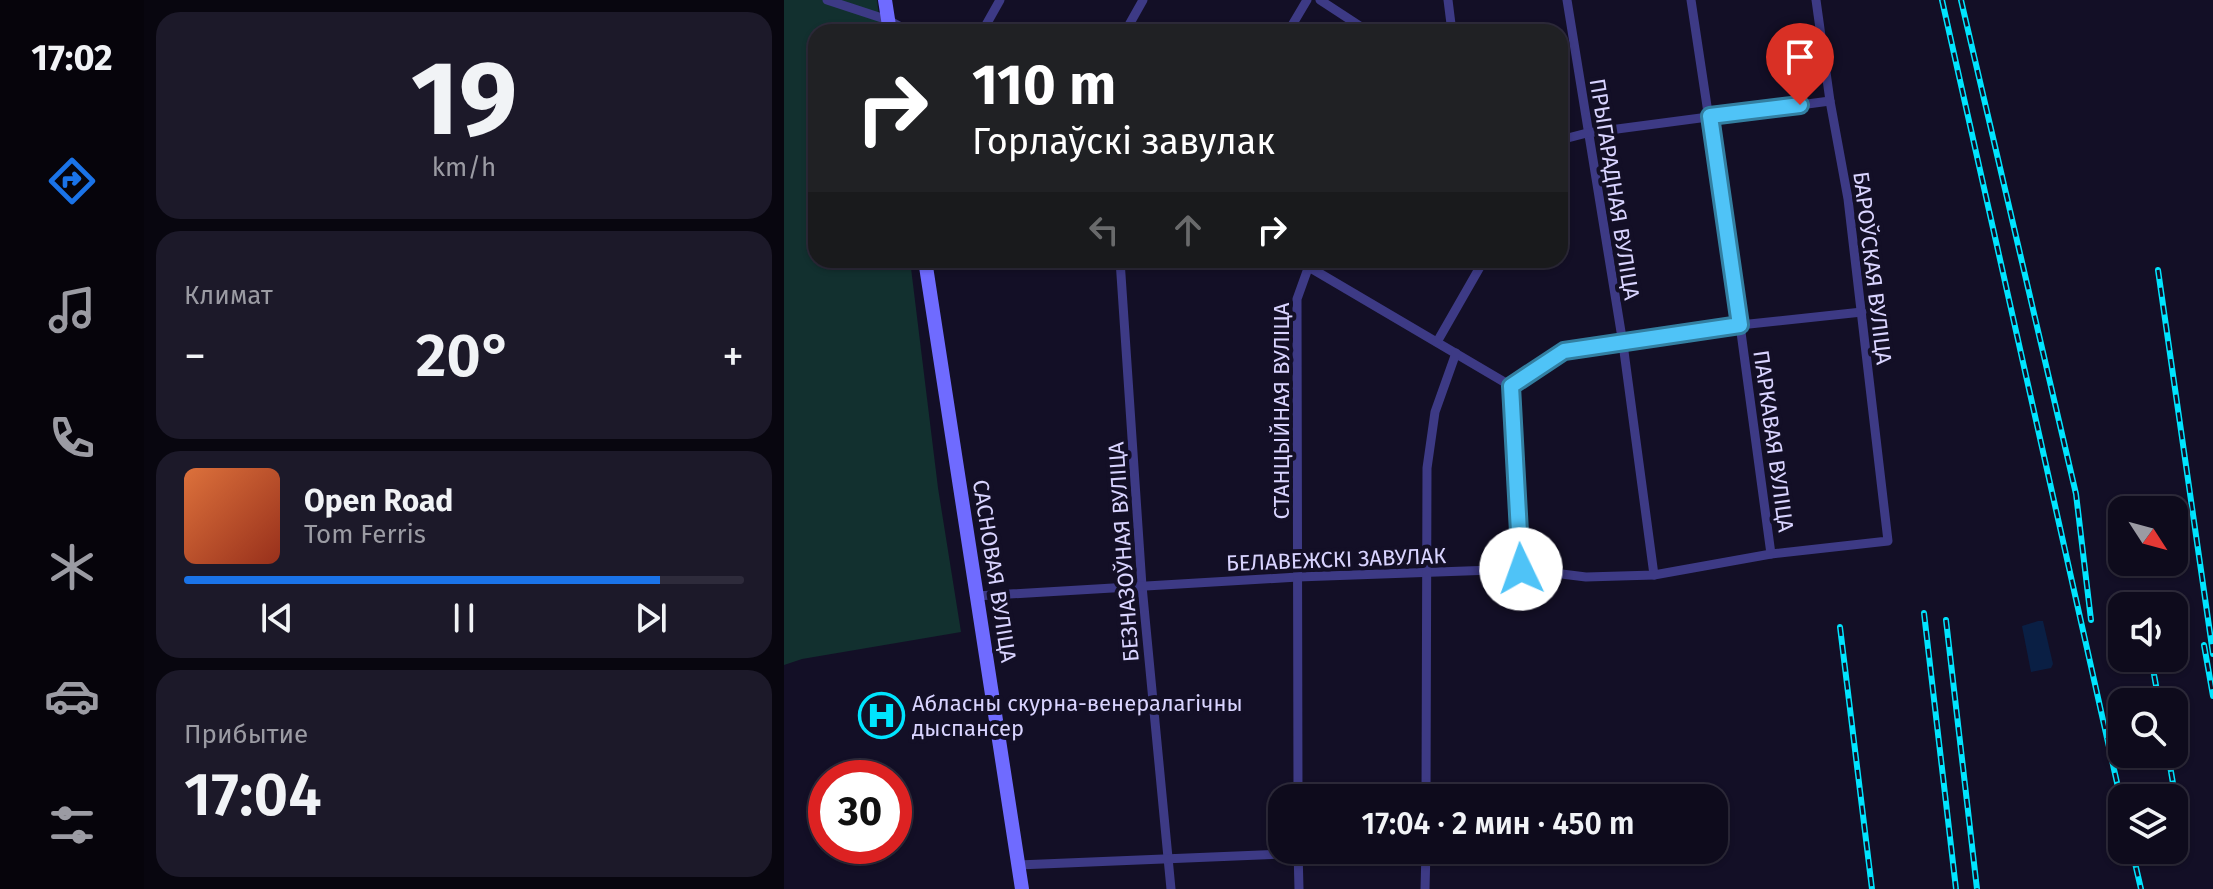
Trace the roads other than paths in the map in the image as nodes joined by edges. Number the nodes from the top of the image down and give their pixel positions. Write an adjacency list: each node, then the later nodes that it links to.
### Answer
1 (827, 0): 11 (street)
2 (885, 0): 12 (main road)
3 (1000, 0): 13 (street)
4 (1143, 0): 14 (street)
5 (1307, 0): 15 (street)
6 (1320, 0): 16 (street)
7 (1448, 0): 17 (street)
8 (1567, 0): 20 (street, ПРЫГАРАДНАЯ ВУЛІЦА)
9 (1691, 0): 19 (street, ПАРКАВАЯ ВУЛІЦА)
10 (1816, 0): 18 (street, БАРОЎСКАЯ ВУЛІЦА)
11 (884, 24)
12 (889, 24)
13 (986, 24)
14 (1130, 24)
15 (1293, 24)
16 (1357, 24)
17 (1451, 24)
18 (1830, 101): 19 (street); 27 (street, БАРОЎСКАЯ ВУЛІЦА)
19 (1710, 116): 20 (street); 28 (street, ПАРКАВАЯ ВУЛІЦА)
20 (1587, 133): 21 (street); 30 (street, ПРЫГАРАДНАЯ ВУЛІЦА)
21 (1568, 138)
22 (926, 268): 40 (main road, САСНОВАЯ ВУЛІЦА)
23 (1121, 268): 39 (street, БЕЗНАЗОЎНАЯ ВУЛІЦА)
24 (1307, 268): 38 (street, СТАНЦЫЙНАЯ ВУЛІЦА)
25 (1317, 268): 29 (street)
26 (1479, 268): 29 (street)
27 (1862, 312): 28 (street); 33 (street, БАРОЎСКАЯ ВУЛІЦА)
28 (1740, 325): 30 (street); 34 (street, ПАРКАВАЯ ВУЛІЦА)
29 (1437, 342): 31 (street)
30 (1623, 344): 32 (street); 37 (street, ПРЫГАРАДНАЯ ВУЛІЦА)
31 (1456, 353): 32 (street); 36 (street)
32 (1511, 386): 35 (street)
33 (1888, 541): 34 (street, БЕЛАВЕЖСКІ ЗАВУЛАК)
34 (1771, 554): 37 (street, БЕЛАВЕЖСКІ ЗАВУЛАК)
35 (1521, 569): 36 (street, БЕЛАВЕЖСКІ ЗАВУЛАК); 37 (street, БЕЛАВЕЖСКІ ЗАВУЛАК)
36 (1428, 573): 38 (street, БЕЛАВЕЖСКІ ЗАВУЛАК); 42 (street)
37 (1654, 575)
38 (1298, 577): 39 (street, БЕЛАВЕЖСКІ ЗАВУЛАК); 41 (street, СТАНЦЫЙНАЯ ВУЛІЦА)
39 (1142, 586): 40 (street, БЕЛАВЕЖСКІ ЗАВУЛАК); 44 (street, БЕЗНАЗОЎНАЯ ВУЛІЦА)
40 (976, 596): 47 (main road, САСНОВАЯ ВУЛІЦА)
41 (1298, 784)
42 (1426, 784)
43 (1268, 853): 44 (street)
44 (1169, 860): 47 (street); 49 (street, БЕЗНАЗОЎНАЯ ВУЛІЦА)
45 (1298, 864): 50 (street)
46 (1426, 864): 51 (street)
47 (1018, 865): 48 (main road, САСНОВАЯ ВУЛІЦА)
48 (1022, 889)
49 (1171, 889)
50 (1299, 889)
51 (1425, 889)

